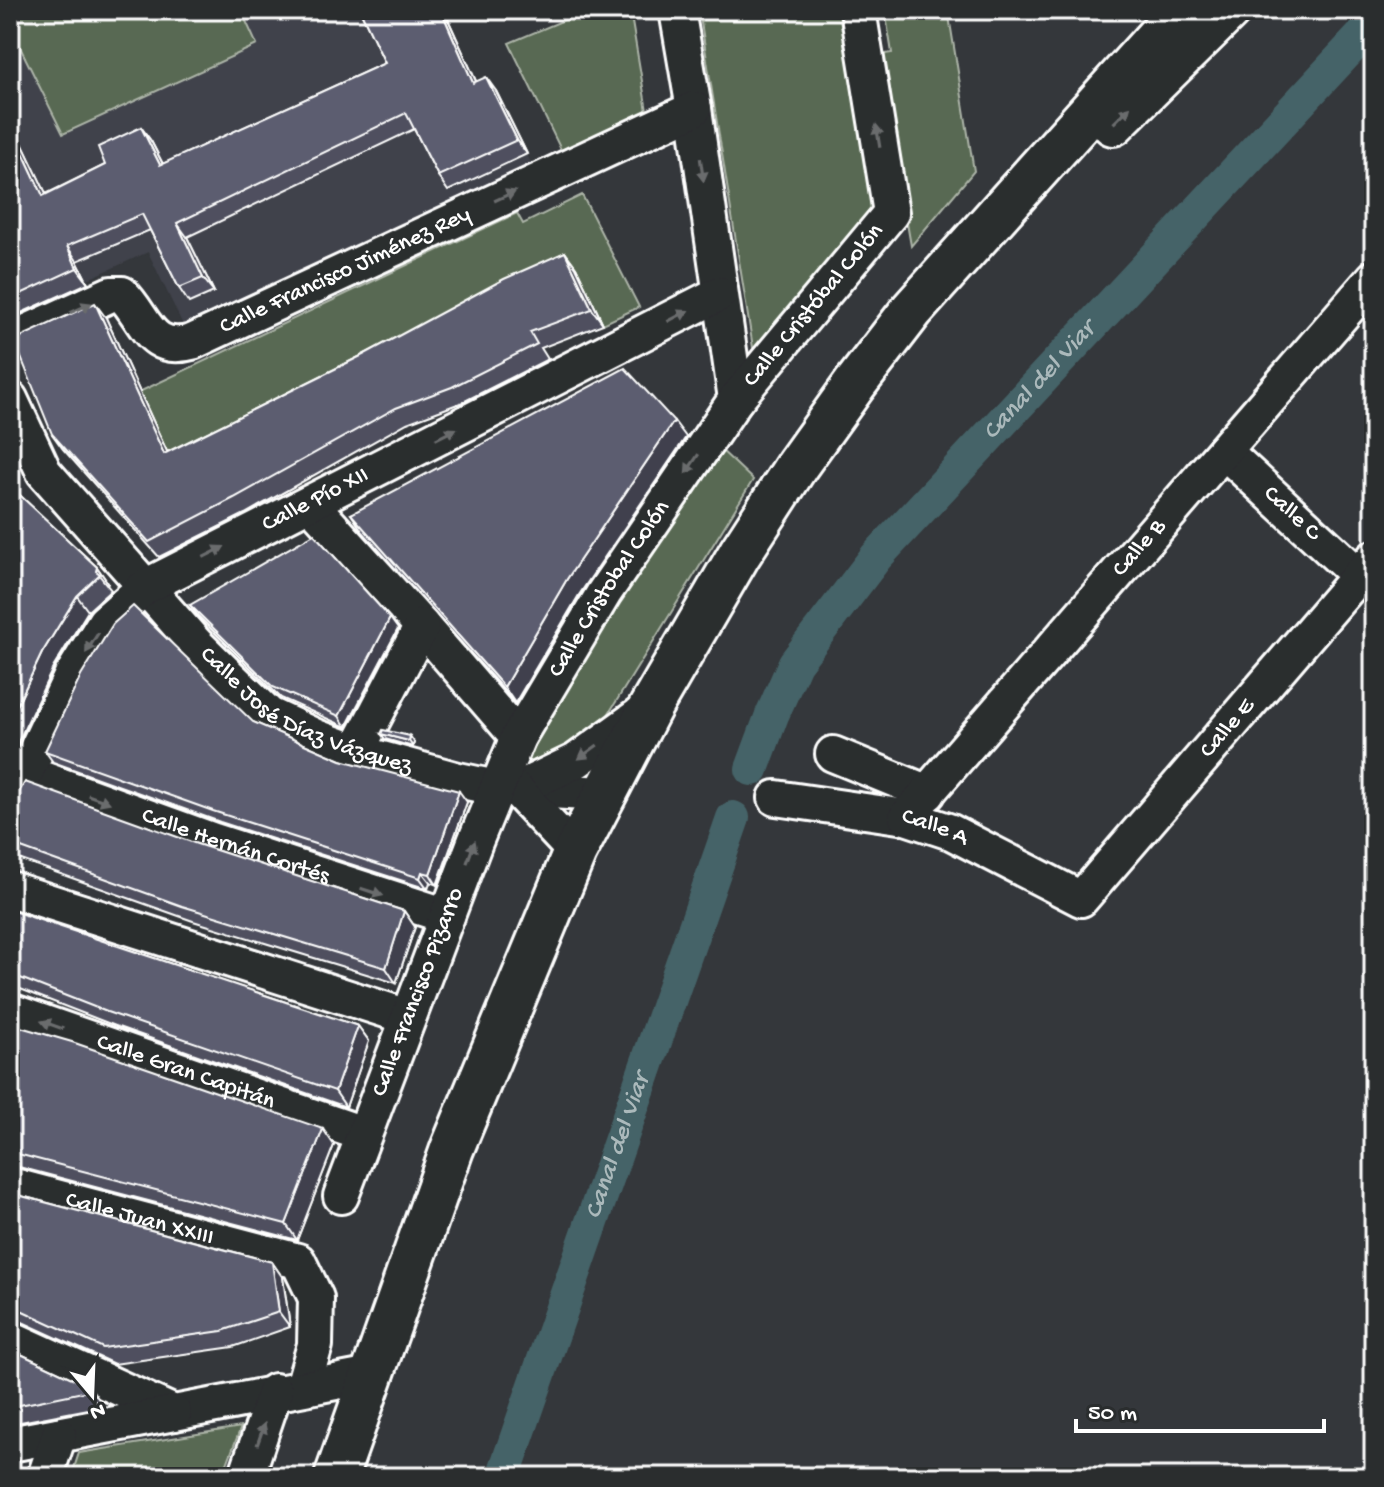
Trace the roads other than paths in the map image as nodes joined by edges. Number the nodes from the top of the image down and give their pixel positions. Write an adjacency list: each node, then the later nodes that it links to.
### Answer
1 (677, 10): 5 (street)
2 (858, 10): 10 (street, Calle Cristóbal Colón, one-way to 2)
3 (1181, 10): 15 (main road)
4 (1229, 10): 15 (main road, one-way to 4)
5 (694, 109): 7 (street, one-way to 7); 8 (street, Calle Francisco Jiménez Rey, one-way to 5)
6 (1374, 278): 11 (street, Calle B)
7 (719, 294): 10 (street); 14 (street, Calle Pío XII, one-way to 7)
8 (10, 340)
9 (10, 399): 13 (street)
10 (736, 399): 20 (street, Calle Cristobal Colón, one-way to 20)
11 (1224, 451): 16 (street, Calle C); 27 (street, Calle B)
12 (10, 452): 13 (street)
13 (44, 472): 17 (street, Calle José Díaz Vázquez)
14 (310, 503): 17 (street, Calle Pío XII, one-way to 14); 18 (street)
15 (740, 553): 19 (main road)
16 (1366, 567): 31 (street, Calle E)
17 (145, 587): 21 (street, Calle José Díaz Vázquez); 23 (street, Calle Pío XII, one-way to 23)
18 (422, 626): 20 (street); 21 (street)
19 (651, 706): 24 (street, one-way to 24); 25 (main road)
20 (518, 737): 24 (street, Calle Cristobal Colón)
21 (356, 752): 24 (street, Calle José Díaz Vázquez)
22 (833, 754): 27 (street, Calle A)
23 (26, 773): 28 (street, Calle Pío XII); 32 (street, Calle Hernán Cortés, one-way to 32)
24 (506, 789): 25 (street, Calle José Díaz Vázquez); 29 (street); 32 (street, Calle Francisco Pizarro, one-way to 24)
25 (604, 794): 29 (main road)
26 (776, 798): 27 (street, Calle A)
27 (917, 805): 31 (street, Calle A)
28 (10, 806)
29 (575, 852): 39 (main road)
30 (10, 889): 34 (street)
31 (1081, 899)
32 (447, 916): 34 (street, Calle Francisco Pizarro)
33 (10, 1011): 35 (street, Calle Gran Capitán, one-way to 33)
34 (408, 1017): 35 (street, Calle Francisco Pizarro)
35 (363, 1134): 37 (street, Calle Francisco Pizarro)
36 (10, 1185): 40 (street, Calle Juan XXIII)
37 (341, 1196)
38 (10, 1338): 41 (street)
39 (372, 1375): 40 (street); 46 (main road)
40 (289, 1389): 41 (street); 45 (street, one-way to 40)
41 (174, 1413): 42 (street)
42 (59, 1435): 43 (street); 44 (street)
43 (10, 1444)
44 (45, 1477)
45 (246, 1477)
46 (336, 1477)

